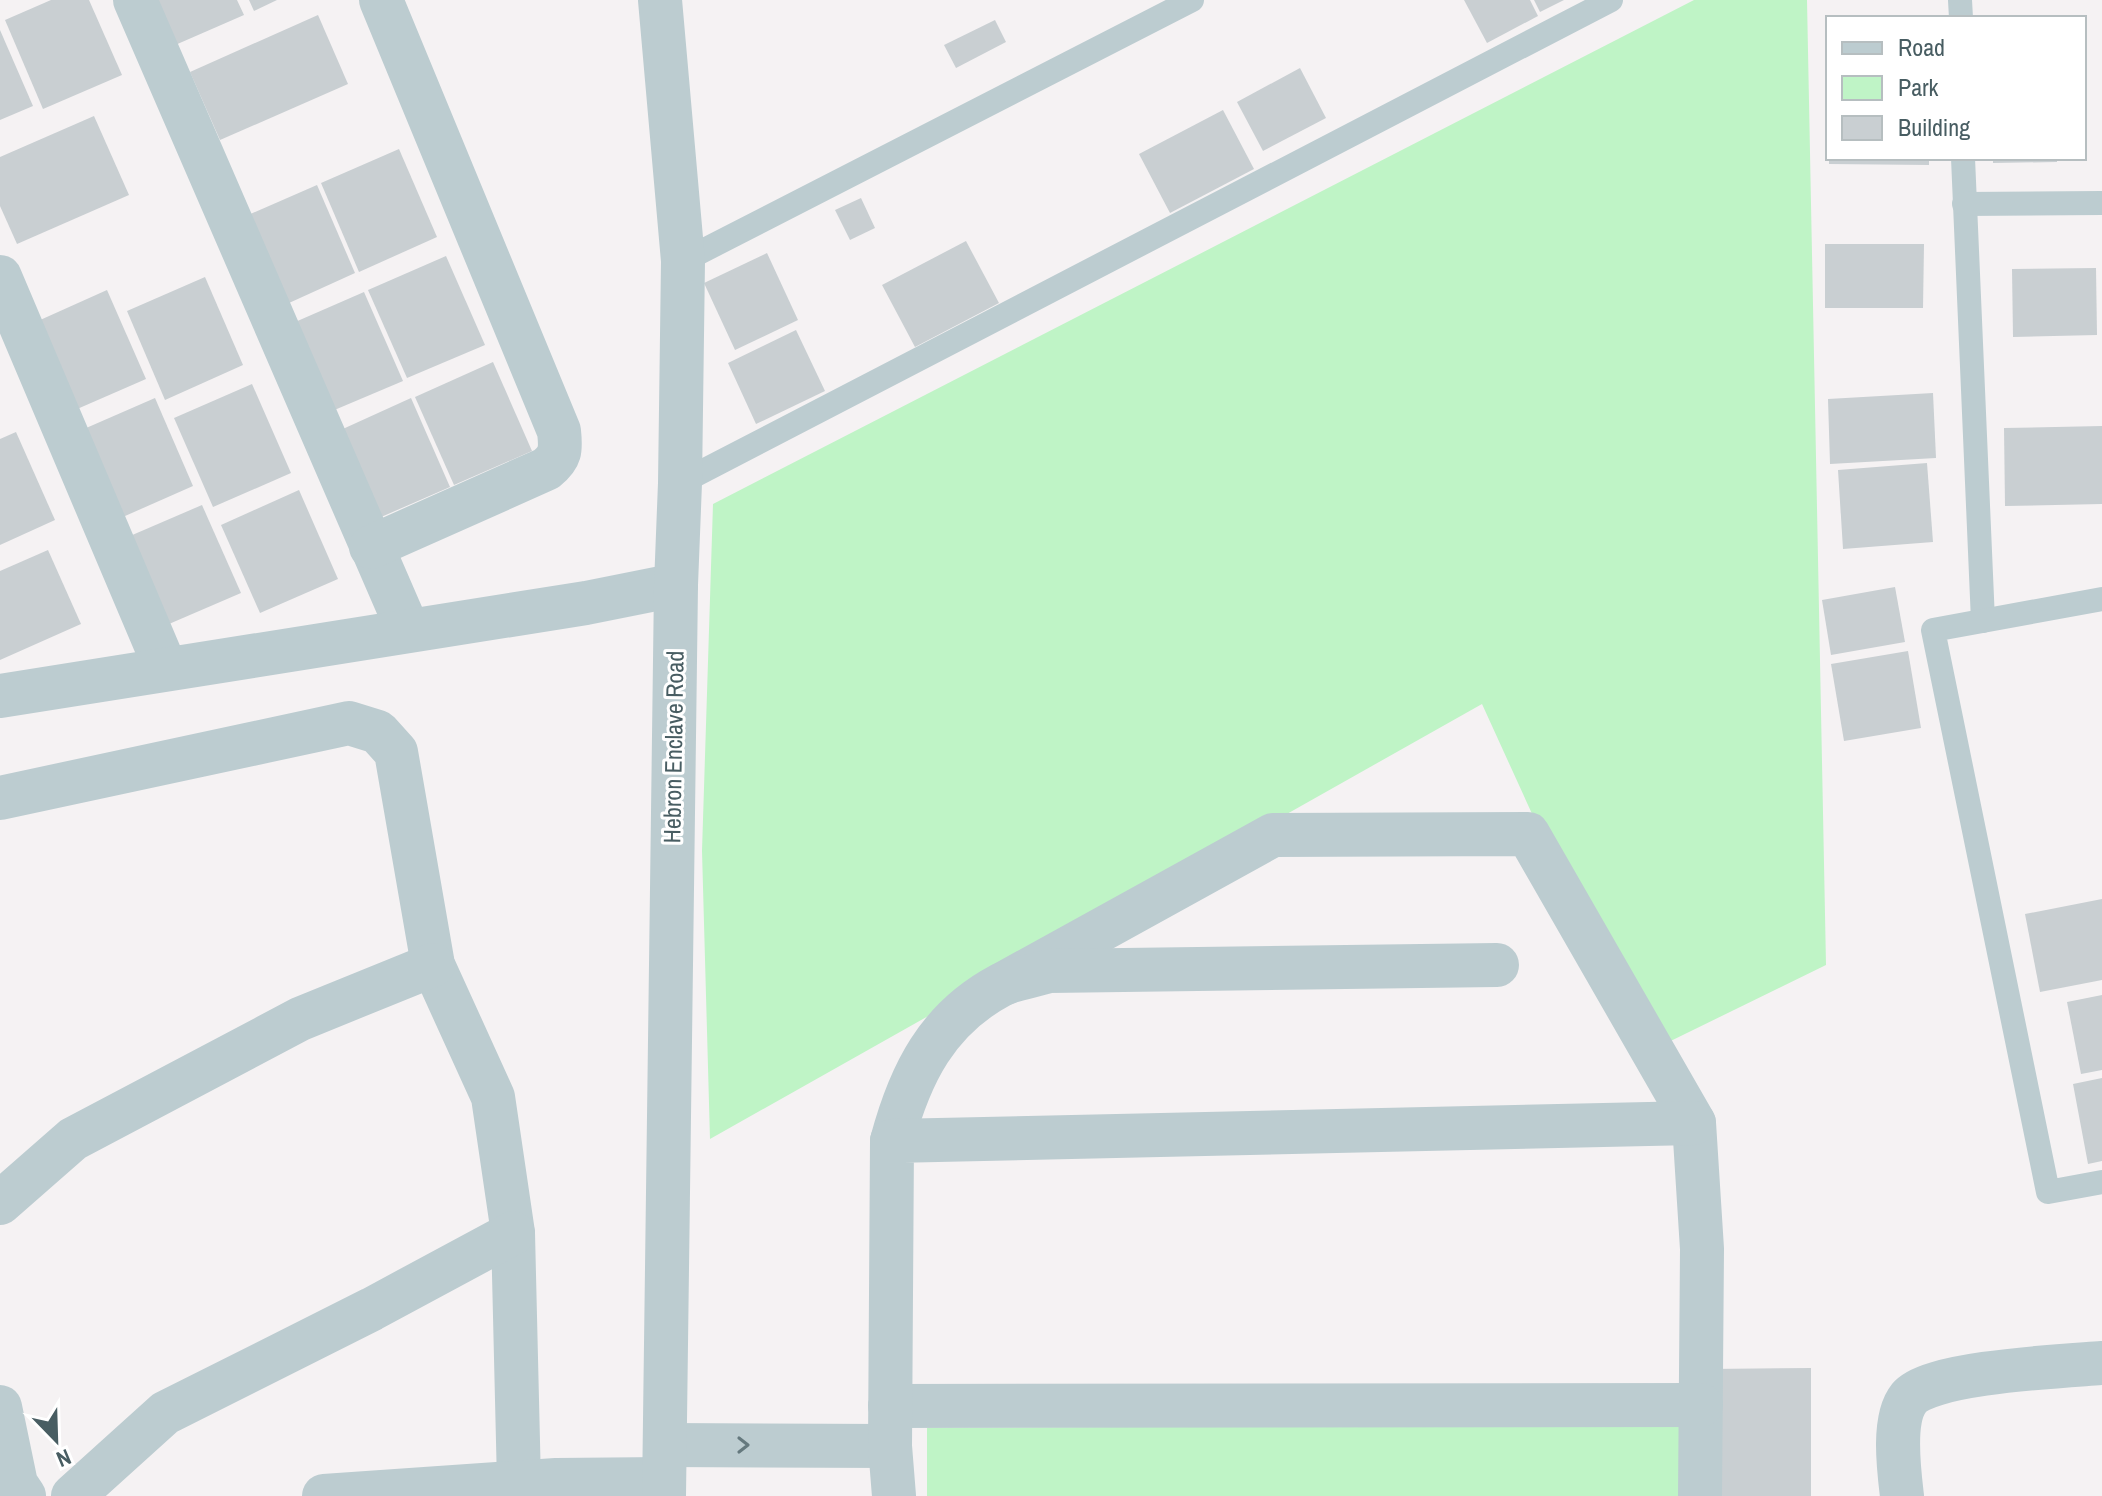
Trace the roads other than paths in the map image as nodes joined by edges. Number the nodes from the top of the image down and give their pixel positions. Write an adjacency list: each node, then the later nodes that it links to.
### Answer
1 (135, 0): 12 (street)
2 (381, 0): 12 (street)
3 (660, 0): 9 (street, Hebron Enclave Road)
4 (1192, 0): 9 (lane)
5 (1611, 0): 11 (lane)
6 (1963, 160): 8 (lane)
7 (2102, 203): 8 (lane)
8 (1964, 204): 15 (lane)
9 (683, 261): 11 (street, Hebron Enclave Road)
10 (0, 277): 17 (street)
11 (680, 483): 13 (street, Hebron Enclave Road)
12 (371, 547): 16 (street)
13 (676, 585): 16 (street); 32 (street, Hebron Enclave Road)
14 (2102, 599): 15 (lane)
15 (1983, 621): 25 (lane)
16 (408, 630): 17 (street)
17 (166, 669): 18 (street)
18 (0, 696)
19 (0, 798): 20 (street)
20 (433, 965): 26 (street); 27 (street)
21 (1497, 965): 22 (street)
22 (1003, 984): 23 (street); 24 (street)
23 (1694, 1123): 24 (street); 29 (street)
24 (892, 1141): 31 (street)
25 (2102, 1182)
26 (0, 1203)
27 (513, 1233): 33 (street); 35 (street)
28 (2102, 1363): 39 (street)
29 (1701, 1405): 31 (street); 38 (street)
30 (0, 1407): 34 (street)
31 (890, 1426): 32 (street, one-way to 31); 37 (street)
32 (664, 1473): 33 (street)
33 (519, 1483): 36 (street)
34 (24, 1496)
35 (73, 1496)
36 (324, 1496)
37 (894, 1496)
38 (1700, 1496)
39 (1902, 1496)

